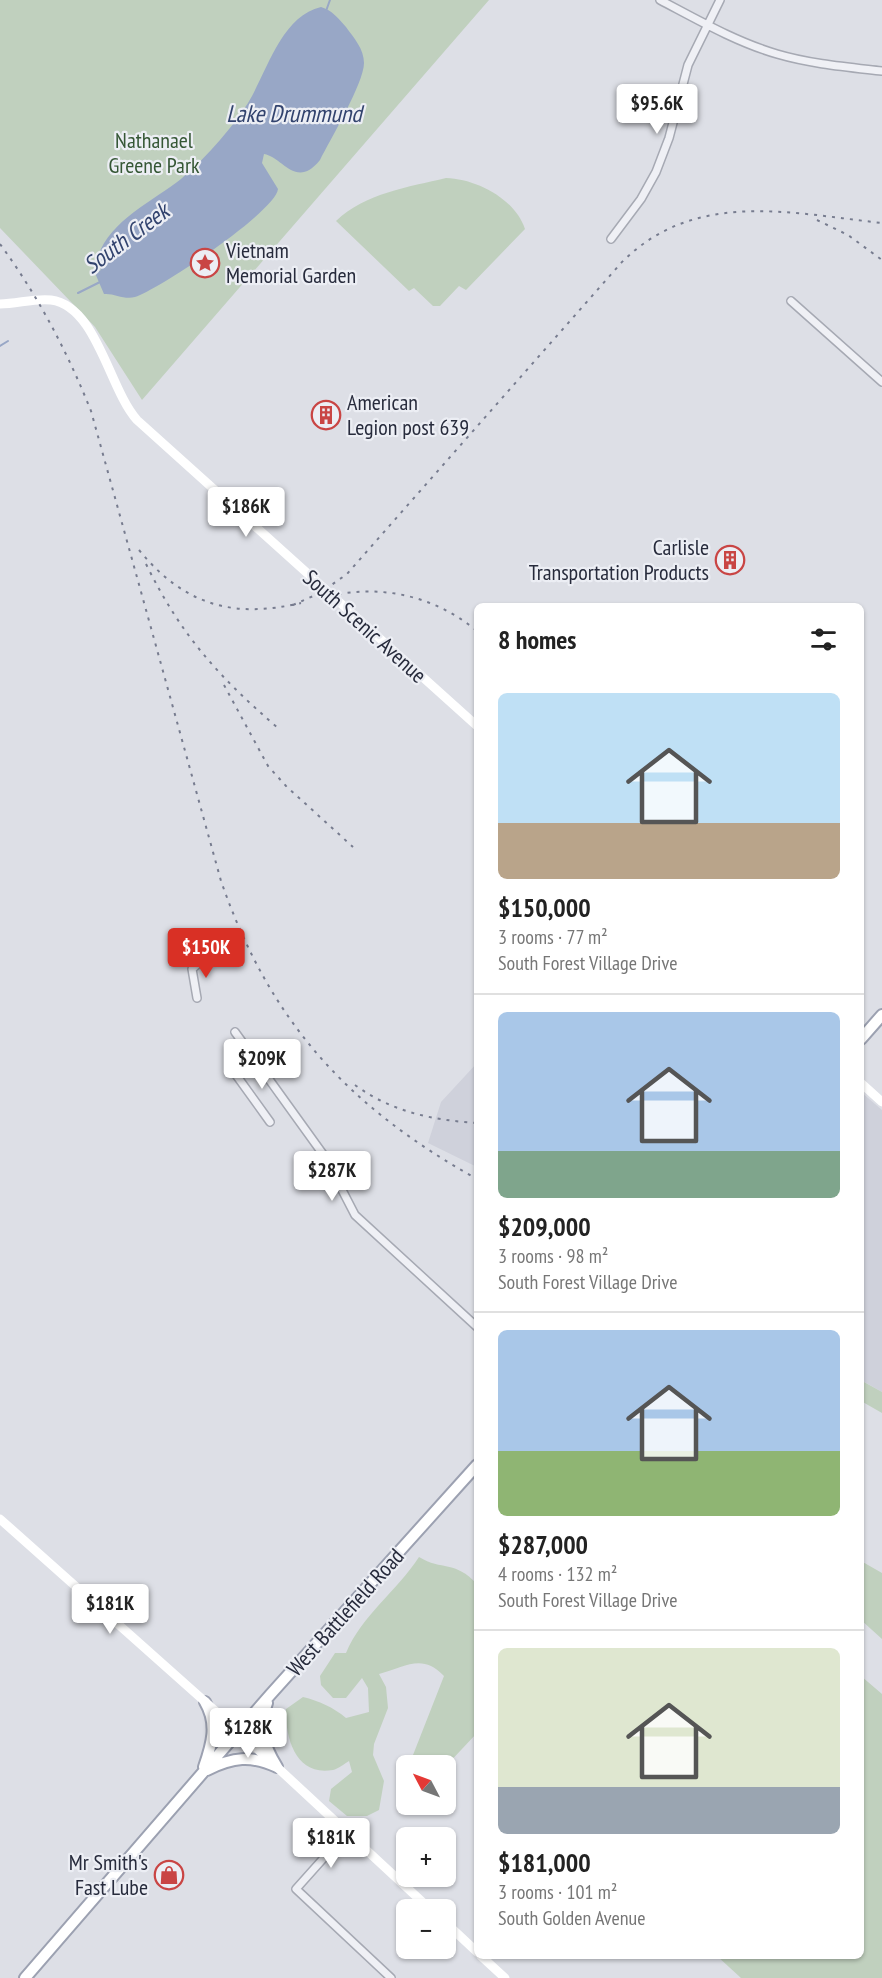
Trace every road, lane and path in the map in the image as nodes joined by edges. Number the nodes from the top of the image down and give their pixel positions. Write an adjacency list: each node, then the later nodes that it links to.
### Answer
1 (660, 0): 3 (street)
2 (720, 0): 3 (street)
3 (706, 25): 4 (street); 5 (street)
4 (882, 71)
5 (611, 239)
6 (791, 301): 8 (street)
7 (0, 304): 9 (main road, South Scenic Avenue)
8 (882, 382)
9 (474, 723)
10 (213, 960): 11 (street)
11 (197, 998)
12 (882, 1015): 14 (main road)
13 (235, 1032): 15 (street)
14 (864, 1036)
15 (253, 1057): 18 (street); 19 (street)
16 (864, 1086): 17 (main road)
17 (882, 1102)
18 (270, 1122)
19 (474, 1324)
20 (474, 1469): 22 (main road, West Battlefield Road)
21 (0, 1519): 23 (main road)
22 (270, 1695): 24 (main road, West Battlefield Road); 25 (main road)
23 (205, 1702): 24 (main road); 26 (main road)
24 (238, 1731): 25 (main road); 26 (main road, West Battlefield Road)
25 (277, 1767): 26 (main road); 27 (main road)
26 (202, 1773): 33 (main road, West Battlefield Road)
27 (347, 1832): 28 (main road); 32 (street)
28 (419, 1899)
29 (456, 1932): 30 (main road)
30 (474, 1949)
31 (484, 1959): 34 (main road)
32 (386, 1976)
33 (25, 1978)
34 (505, 1978)

